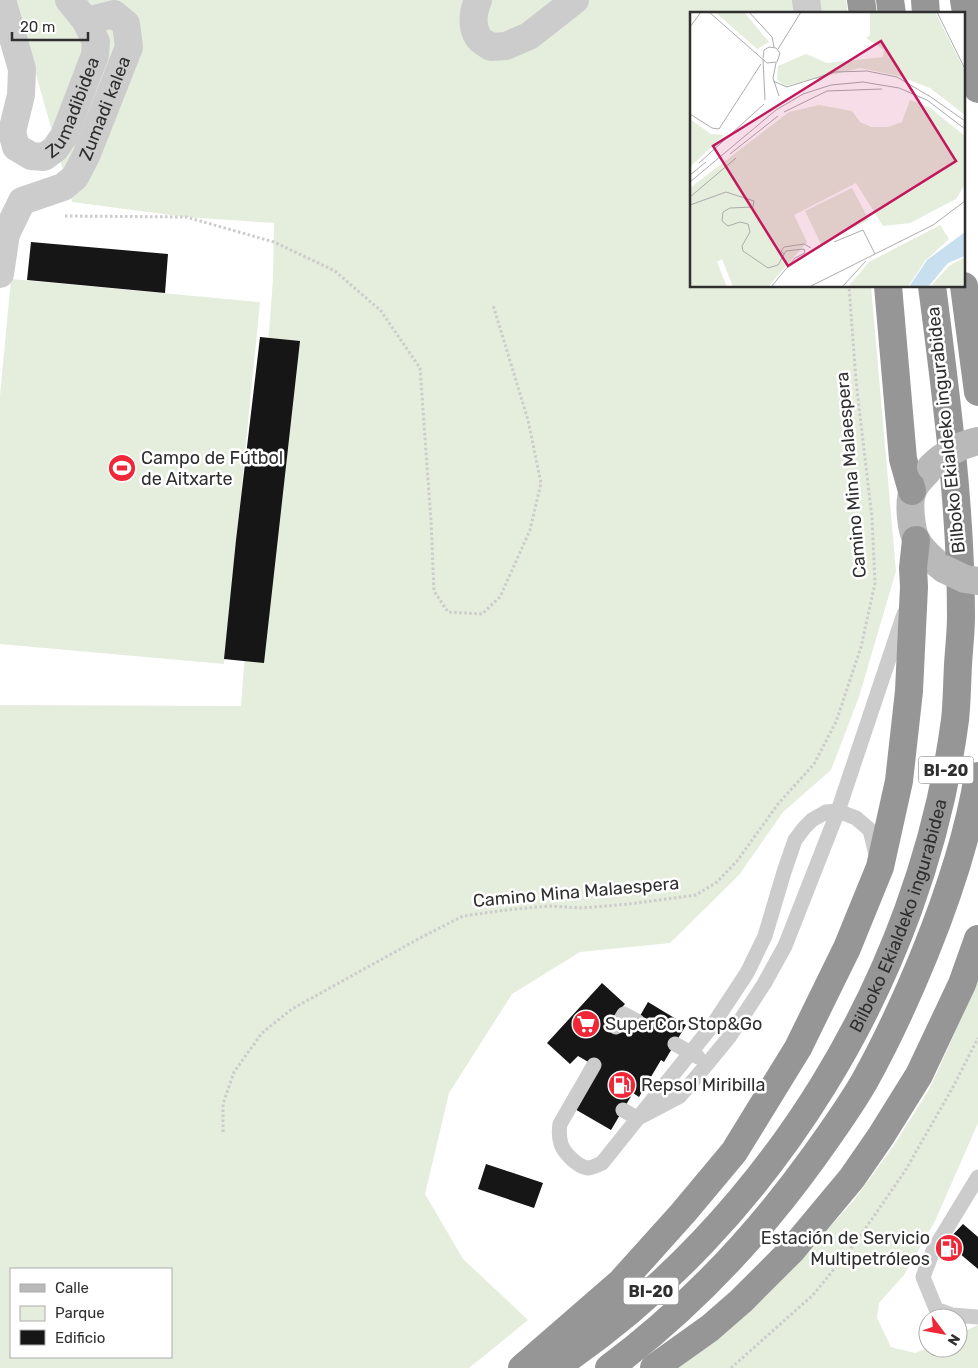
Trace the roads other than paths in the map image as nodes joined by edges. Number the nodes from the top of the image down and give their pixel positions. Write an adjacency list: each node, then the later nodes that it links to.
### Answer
1 (2, 0): 6 (street, Zumadibidea)
2 (69, 0): 6 (street, Zumadibidea)
3 (478, 0): 4 (street)
4 (575, 0)
5 (966, 13): 7 (highway)
6 (86, 21): 8 (street, Zumadi kalea)
7 (978, 88)
8 (0, 274)
9 (888, 288): 14 (highway)
10 (932, 288): 35 (highway, Bilboko Ekialdeko ingurabidea / BI-20)
11 (964, 288): 12 (highway, Bilboko Ekialdeko ingurabidea)
12 (978, 392)
13 (978, 441): 14 (main road, bridge)
14 (912, 492): 15 (main road)
15 (916, 540): 16 (main road, bridge); 17 (highway)
16 (978, 581)
17 (914, 587): 19 (lane); 20 (highway)
18 (978, 776): 36 (highway, Bilboko Ekialdeko ingurabidea / BI-20)
19 (838, 811): 20 (lane); 25 (lane); 26 (lane)
20 (880, 867): 34 (highway)
21 (978, 939): 37 (highway)
22 (637, 1021): 23 (lane)
23 (616, 1028)
24 (675, 1044): 25 (lane)
25 (691, 1052): 26 (lane); 28 (lane)
26 (708, 1063): 29 (lane)
27 (594, 1066): 31 (lane)
28 (657, 1083): 29 (lane); 31 (lane)
29 (680, 1096): 31 (lane)
30 (623, 1110): 31 (lane)
31 (638, 1118)
32 (978, 1177): 33 (lane)
33 (978, 1317)
34 (522, 1368)
35 (554, 1368)
36 (609, 1368)
37 (654, 1368)

